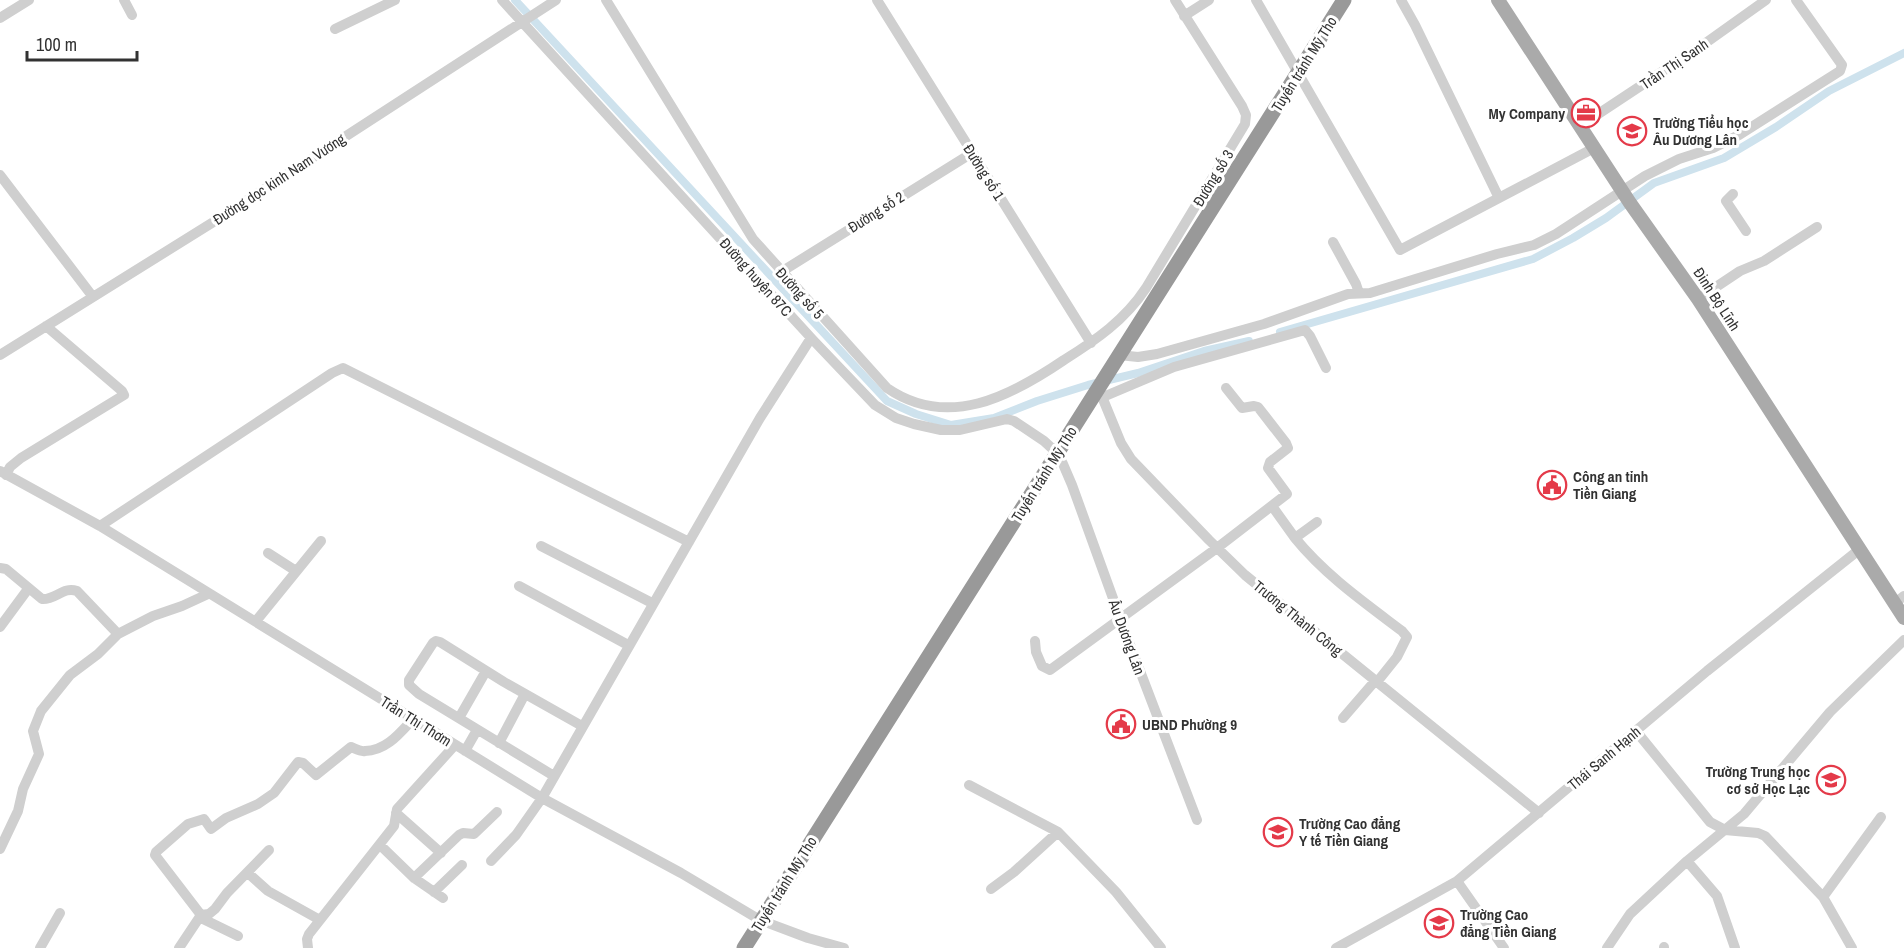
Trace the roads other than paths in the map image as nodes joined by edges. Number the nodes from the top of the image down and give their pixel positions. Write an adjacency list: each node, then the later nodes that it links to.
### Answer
1 (30, 0): 18 (street)
2 (124, 0): 16 (street)
3 (395, 0): 20 (street)
4 (502, 0): 19 (street, Đường huyện 87C)
5 (556, 0): 19 (street, Đường dọc kinh Nam Vương)
6 (606, 0): 34 (street, Đường số 5)
7 (877, 0): 24 (street, Đường số 1)
8 (1175, 0): 17 (street, Đường số 3)
9 (1209, 0): 17 (street)
10 (1256, 0): 21 (street)
11 (1344, 0): 21 (highway, Tuyến tránh Mỹ Tho)
12 (1401, 0): 30 (street)
13 (1498, 0): 22 (main road, Đinh Bộ Lĩnh)
14 (1766, 0): 22 (street, Trần Thị Sanh)
15 (1796, 0): 29 (street)
16 (132, 15)
17 (1184, 16): 25 (street, Đường số 3)
18 (0, 18)
19 (528, 18): 37 (street, Đường dọc kinh Nam Vương); 40 (street, Đường huyện 87C)
20 (335, 28)
21 (1298, 74): 26 (highway, Tuyến tránh Mỹ Tho); 30 (street)
22 (1580, 126): 23 (main road, Đinh Bộ Lĩnh)
23 (1594, 148): 29 (main road, Đinh Bộ Lĩnh); 30 (street)
24 (972, 153): 34 (street, Đường số 2); 41 (street, Đường số 1)
25 (1224, 159): 26 (street); 35 (street, Đường số 3)
26 (1238, 168): 35 (highway, Tuyến tránh Mỹ Tho)
27 (0, 175): 37 (street)
28 (1733, 194): 32 (street)
29 (1626, 196): 36 (street); 38 (main road, Đinh Bộ Lĩnh)
30 (1499, 198)
31 (1817, 228): 38 (street)
32 (1746, 231)
33 (1333, 242): 36 (street)
34 (781, 272): 41 (street, Đường số 5)
35 (1151, 292): 41 (street, Đường số 3); 43 (highway, Tuyến tránh Mỹ Tho)
36 (1359, 294): 43 (street)
37 (93, 297): 39 (street, Đường dọc kinh Nam Vương)
38 (1698, 299): 57 (main road, Đinh Bộ Lĩnh)
39 (46, 326): 42 (street, Đường dọc kinh Nam Vương); 48 (street)
40 (811, 338): 47 (street, Đường huyện 87C); 54 (street)
41 (1091, 343)
42 (0, 355)
43 (1117, 357): 46 (highway, Tuyến tránh Mỹ Tho)
44 (1326, 368): 46 (street)
45 (1226, 388): 49 (street)
46 (1100, 389): 47 (highway, Tuyến tránh Mỹ Tho); 56 (street, Trương Thành Công)
47 (1057, 453): 67 (street, Âu Dương Lân); 110 (highway, Tuyến tránh Mỹ Tho)
48 (3, 473): 51 (street, Trần Thị Thơm)
49 (1272, 506): 52 (street); 56 (street)
50 (1317, 522): 52 (street)
51 (100, 526): 54 (street); 63 (street, Trần Thị Thơm)
52 (1296, 538): 75 (street)
53 (321, 540): 60 (street)
54 (688, 542): 65 (street)
55 (541, 546): 65 (street)
56 (1217, 548): 67 (street); 75 (street, Trương Thành Công)
57 (1860, 549): 64 (main road, Đinh Bộ Lĩnh); 81 (street, Thái Sanh Hạnh)
58 (268, 553): 60 (street)
59 (0, 568): 62 (street)
60 (296, 571): 68 (street)
61 (519, 586): 73 (street)
62 (28, 588): 69 (street); 70 (street)
63 (208, 594): 68 (street, Trần Thị Thơm); 70 (street)
64 (1899, 599): 66 (main road, Đinh Bộ Lĩnh)
65 (652, 603): 73 (street)
66 (1904, 618)
67 (1121, 620): 72 (street); 92 (street, Âu Dương Lân)
68 (256, 621): 79 (street, Trần Thị Thơm)
69 (0, 627)
70 (118, 634): 96 (street)
71 (1904, 640): 93 (street)
72 (1035, 641)
73 (628, 645): 80 (street)
74 (486, 671): 76 (street); 77 (street); 77 (street)
75 (1376, 682): 78 (street); 90 (street, Trương Thành Công)
76 (525, 694): 80 (street); 83 (street)
77 (459, 718): 82 (street)
78 (1343, 718)
79 (413, 719): 84 (street, Trần Thị Thơm); 108 (street)
80 (582, 726): 87 (street)
81 (1636, 731): 90 (street, Thái Sanh Hạnh); 93 (street)
82 (477, 732): 83 (street); 85 (street)
83 (499, 743): 87 (street)
84 (455, 745): 85 (street, Trần Thị Thơm); 89 (street)
85 (466, 750): 87 (street, Trần Thị Thơm)
86 (969, 785): 94 (street)
87 (547, 788): 99 (street); 110 (street, Trần Thị Thơm)
88 (497, 812): 98 (street)
89 (396, 813): 95 (street); 98 (street)
90 (1539, 813): 104 (street, Thái Sanh Hạnh)
91 (1881, 817): 106 (street)
92 (1197, 820)
93 (1725, 830): 100 (street); 106 (street)
94 (1058, 832): 105 (street); 117 (street)
95 (380, 845): 103 (street); 109 (street)
96 (0, 849)
97 (269, 850): 102 (street)
98 (441, 853): 103 (street)
99 (491, 861)
100 (1688, 861): 120 (street); 121 (street)
101 (462, 865): 103 (street)
102 (248, 873): 108 (street); 109 (street)
103 (414, 878)
104 (1457, 881): 118 (street, Thái Sanh Hạnh); 119 (street)
105 (991, 889)
106 (1823, 897): 122 (street)
107 (60, 913): 112 (street)
108 (201, 916): 111 (street); 113 (street)
109 (320, 920): 114 (street)
110 (760, 920): 115 (highway, Tuyến tránh Mỹ Tho); 116 (street, Trần Thị Thơm)
111 (238, 936)
112 (40, 948)
113 (179, 948)
114 (308, 948)
115 (744, 948)
116 (844, 948)
117 (1161, 948)
118 (1336, 948)
119 (1504, 948)
120 (1607, 948)
121 (1736, 948)
122 (1852, 948)

